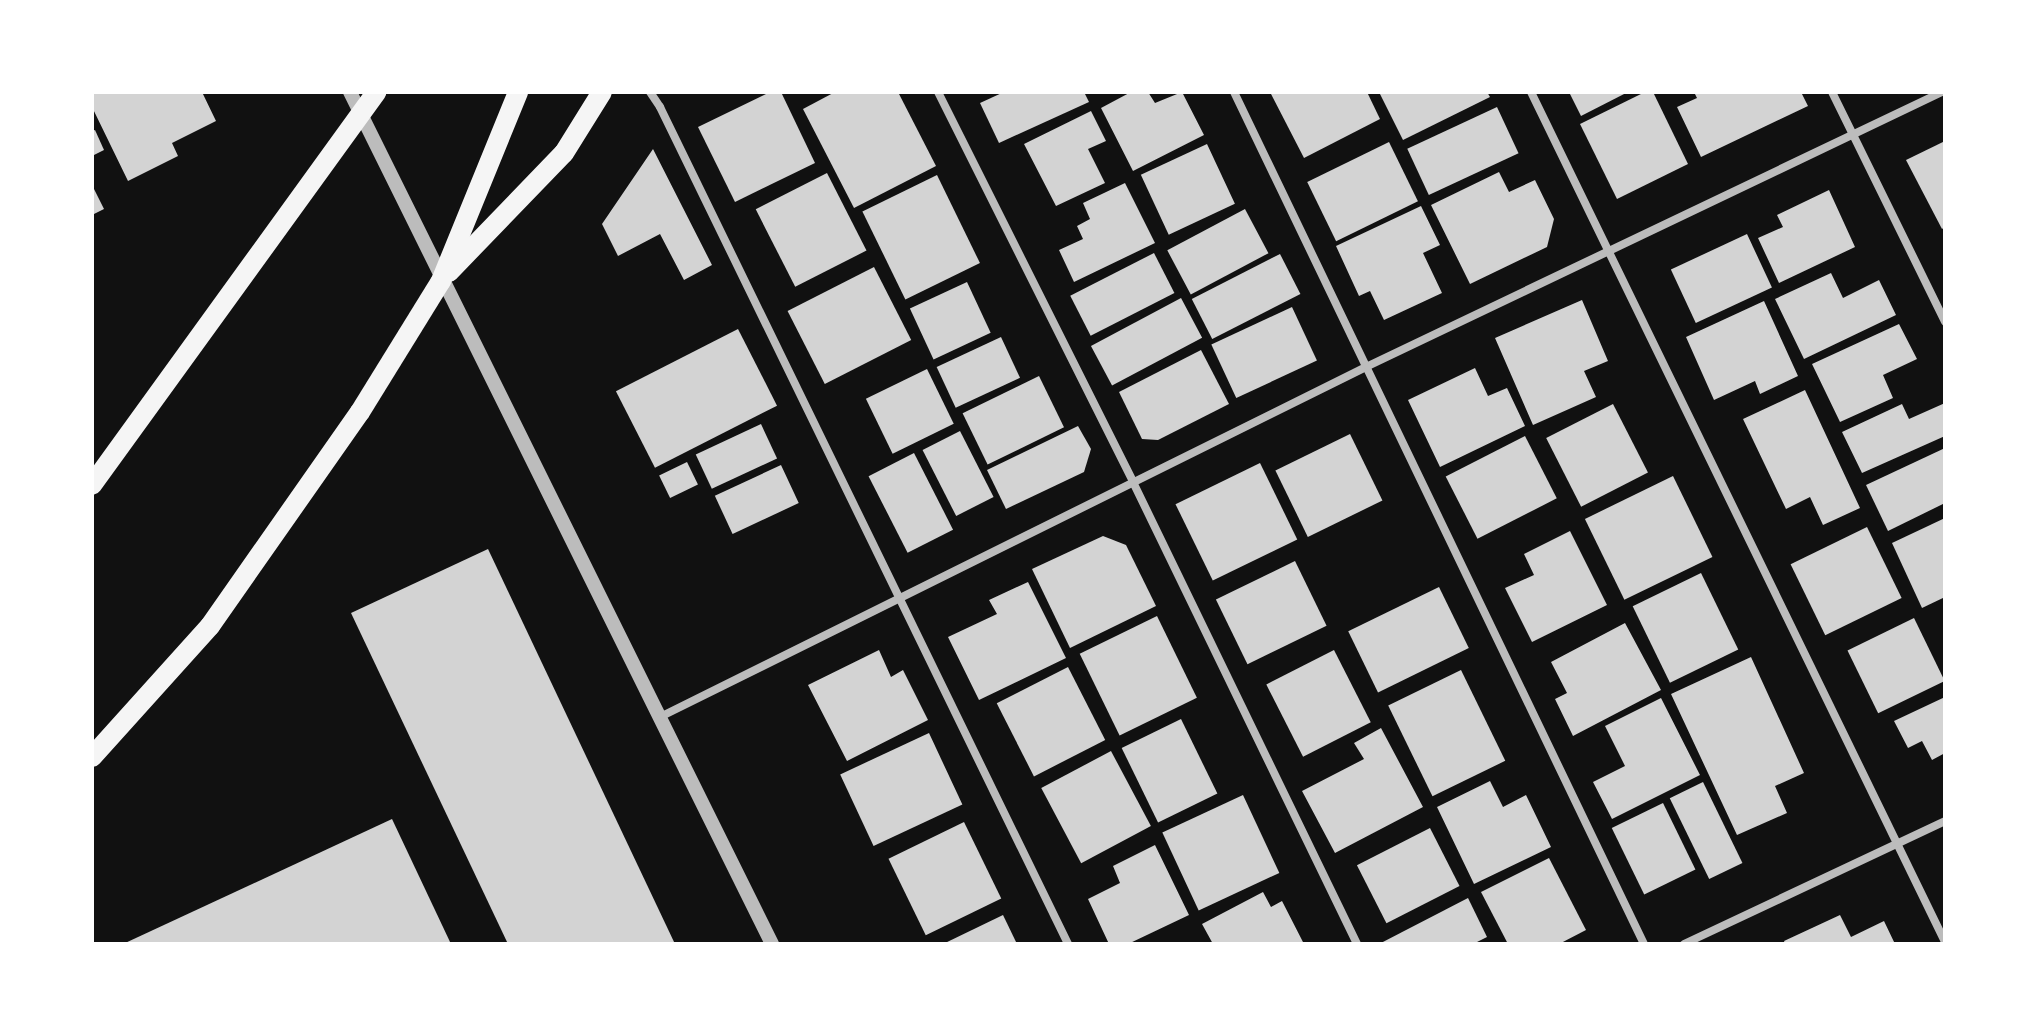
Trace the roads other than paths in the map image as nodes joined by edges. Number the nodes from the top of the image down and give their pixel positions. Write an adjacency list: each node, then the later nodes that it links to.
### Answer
1 (350, 92): 11 (street)
2 (377, 92): 11 (main road)
3 (518, 92): 14 (main road)
4 (602, 92): 14 (main road)
5 (650, 92): 19 (street)
6 (938, 92): 17 (street)
7 (1234, 92): 16 (street)
8 (1531, 92): 13 (street)
9 (1832, 92): 12 (street)
10 (1942, 92): 12 (street)
11 (361, 115): 14 (street); 18 (main road)
12 (1853, 135): 13 (street); 15 (street)
13 (1609, 251): 16 (street); 23 (street)
14 (441, 281): 20 (street); 21 (main road)
15 (1945, 322)
16 (1368, 366): 17 (street); 28 (street)
17 (1133, 482): 19 (street); 27 (street)
18 (92, 485)
19 (900, 598): 20 (street); 26 (street)
20 (658, 718): 25 (street)
21 (92, 757)
22 (1945, 821): 23 (street)
23 (1897, 843): 24 (street); 29 (street)
24 (1945, 942)
25 (772, 944)
26 (1068, 944)
27 (1357, 944)
28 (1644, 944)
29 (1684, 944)

